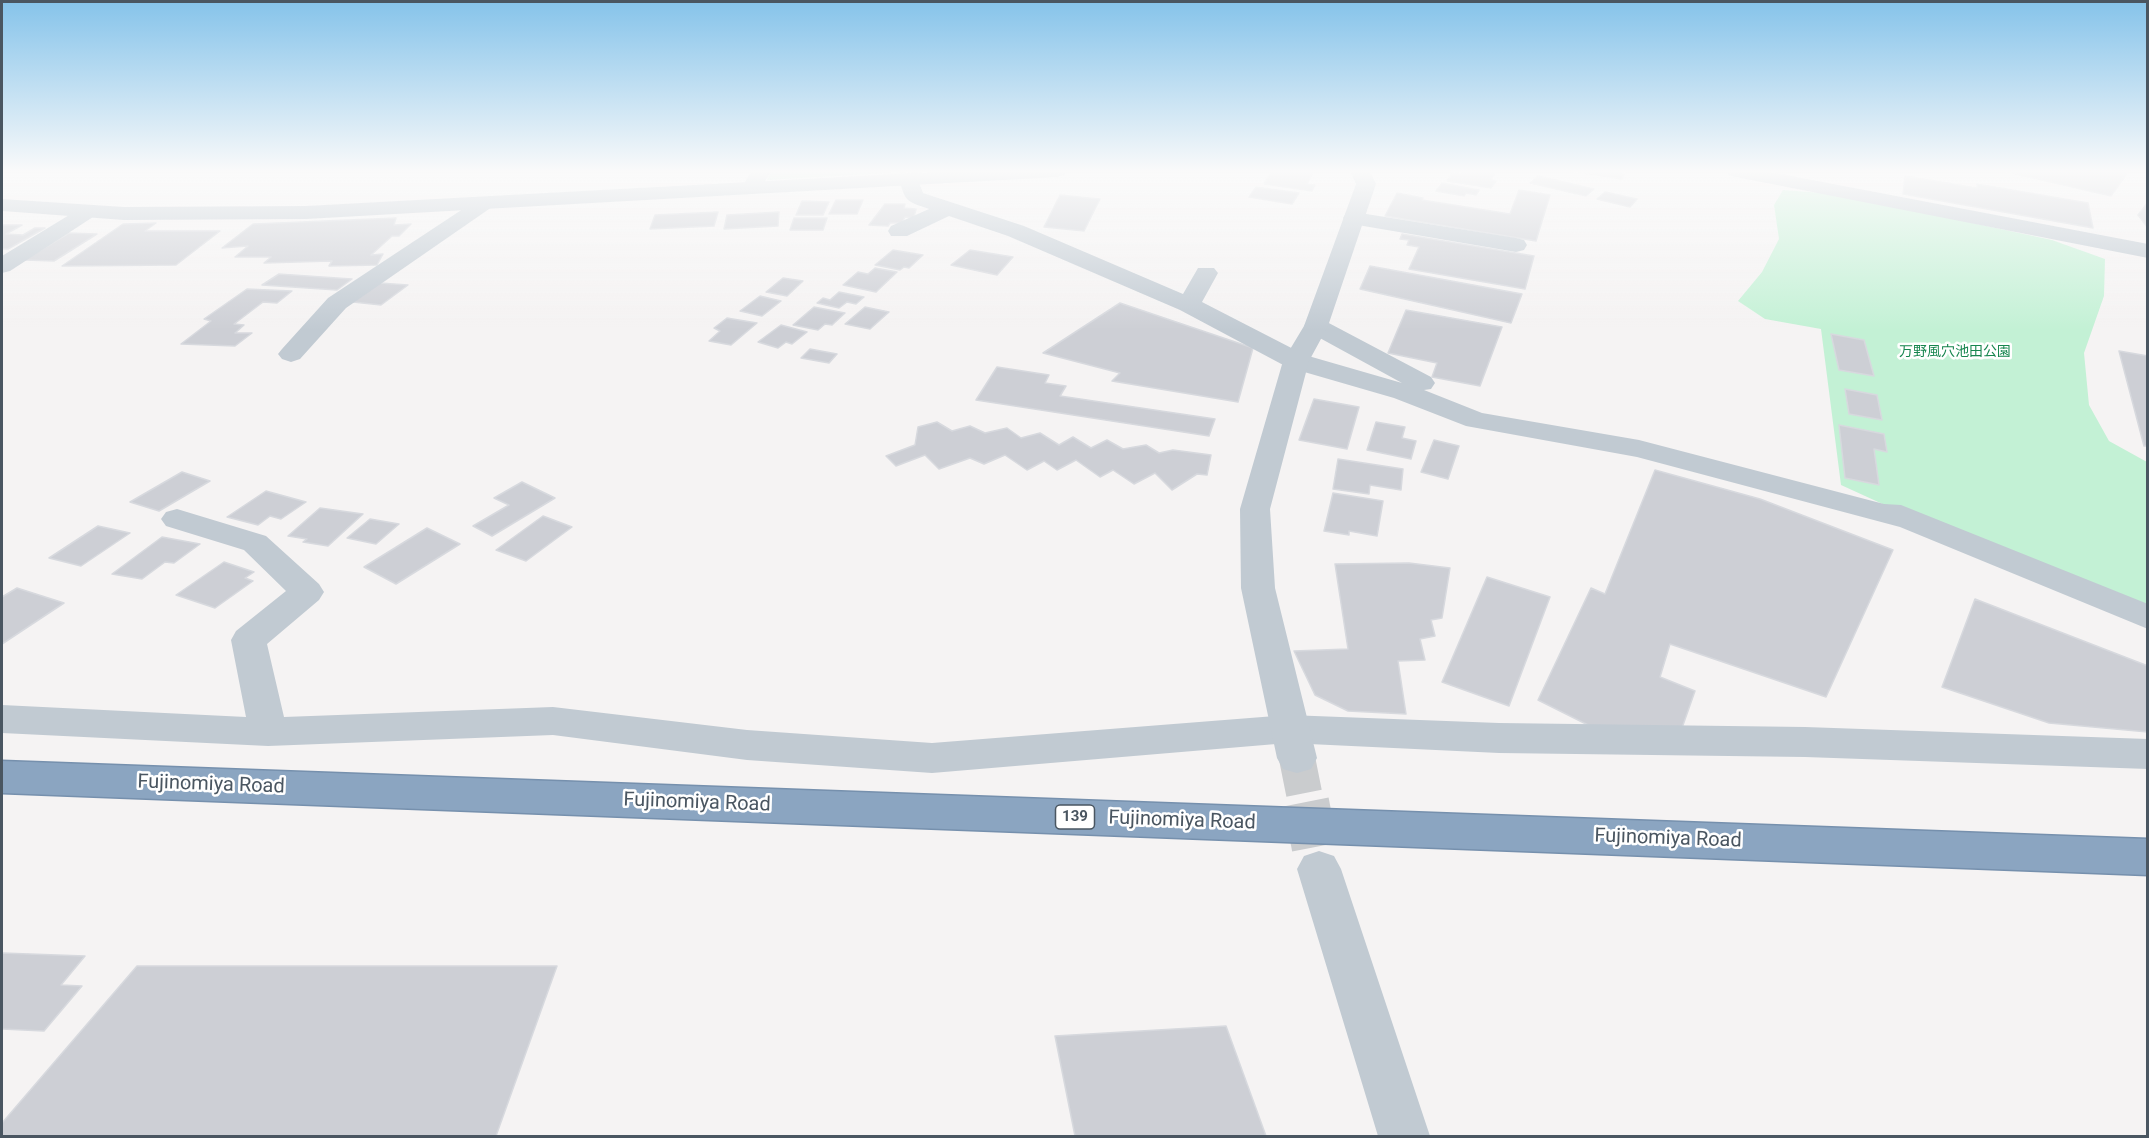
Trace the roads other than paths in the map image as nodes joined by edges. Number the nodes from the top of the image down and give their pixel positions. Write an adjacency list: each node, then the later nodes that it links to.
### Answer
1 (68, 224): 11 (street)
2 (454, 224): 15 (street)
3 (914, 224): 8 (street)
4 (996, 224): 13 (street)
5 (1352, 224): 14 (street)
6 (1391, 224): 9 (street)
7 (2009, 224): 10 (street)
8 (899, 231)
9 (1516, 245)
10 (2148, 251)
11 (2, 266)
12 (1206, 273): 13 (street)
13 (1190, 305): 16 (street)
14 (1316, 326): 16 (street); 18 (street)
15 (291, 354)
16 (1296, 361): 18 (street); 22 (street)
17 (177, 519): 21 (street)
18 (1909, 520): 19 (street)
19 (2148, 617)
20 (2, 719): 21 (street)
21 (268, 732): 22 (street)
22 (1293, 744): 23 (street)
23 (2148, 754)
24 (2, 777): 25 (highway, Fujinomiya Road / 139)
25 (2148, 857)
26 (1319, 869): 27 (street)
27 (1404, 1137)

